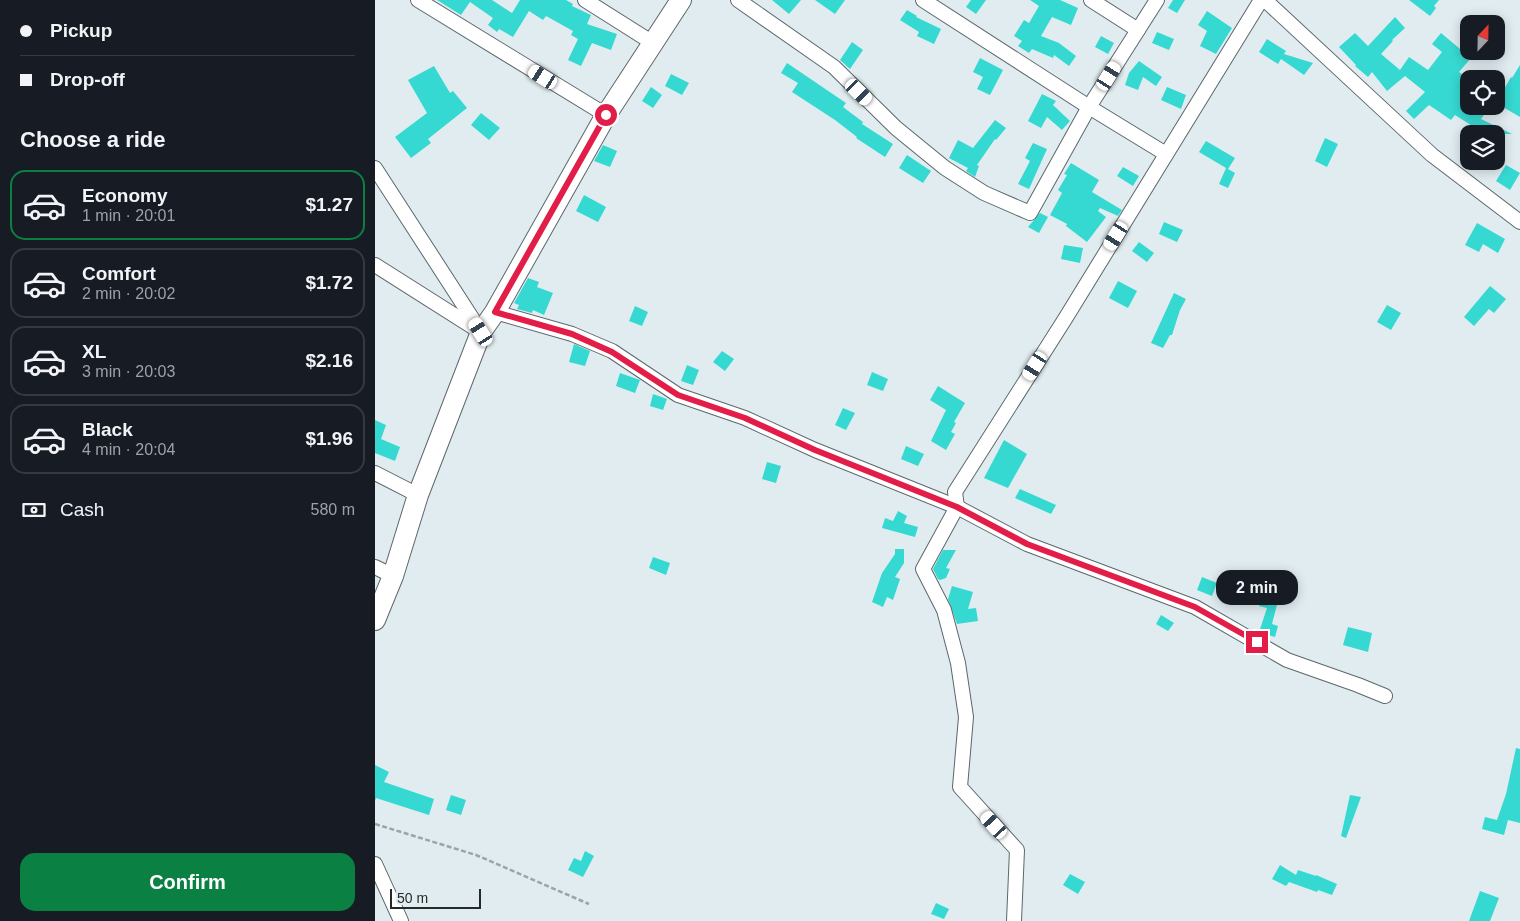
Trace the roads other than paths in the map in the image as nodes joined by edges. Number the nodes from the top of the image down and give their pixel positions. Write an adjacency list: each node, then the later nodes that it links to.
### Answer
1 (418, 0): 13 (street)
2 (585, 0): 11 (street)
3 (681, 0): 11 (street)
4 (738, 0): 12 (street)
5 (923, 0): 12 (street)
6 (1091, 0): 10 (street)
7 (1157, 0): 10 (street)
8 (1261, 0): 14 (street)
9 (1265, 0): 16 (street)
10 (1138, 30): 12 (street)
11 (653, 43): 13 (street)
12 (1089, 107): 14 (street)
13 (606, 115): 18 (street)
14 (1166, 154): 22 (street)
15 (375, 168): 19 (street)
16 (1520, 222)
17 (375, 265): 19 (street)
18 (495, 312): 19 (street); 22 (street)
19 (481, 332): 21 (street)
20 (375, 472): 21 (street)
21 (418, 495): 24 (street)
22 (957, 507): 26 (street); 29 (street)
23 (375, 567): 24 (street)
24 (393, 576): 25 (street)
25 (375, 620)
26 (1385, 696)
27 (375, 864): 28 (street)
28 (401, 921)
29 (1014, 921)

